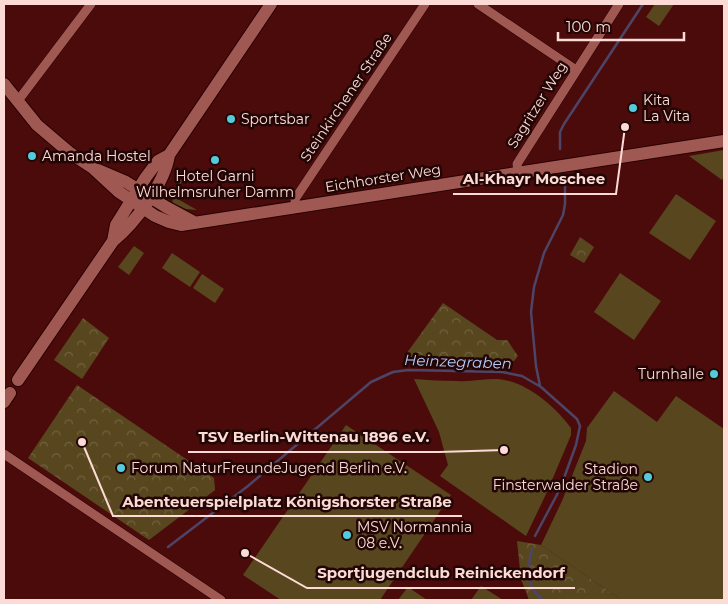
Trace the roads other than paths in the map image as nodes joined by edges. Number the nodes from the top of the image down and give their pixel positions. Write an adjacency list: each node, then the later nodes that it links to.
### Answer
1 (91, 4): 8 (street)
2 (272, 4): 11 (main road)
3 (425, 4): 12 (street, Steinkirchener Straße)
4 (478, 4): 6 (street)
5 (619, 4): 6 (street, Sagritzer Weg)
6 (576, 70): 10 (street, Sagritzer Weg)
7 (4, 84): 8 (main road, Eichhorster Weg)
8 (17, 102): 11 (main road, Eichhorster Weg)
9 (724, 141): 10 (main road, Eichhorster Weg)
10 (518, 172): 12 (main road, Eichhorster Weg)
11 (141, 198): 12 (main road, Eichhorster Weg); 13 (main road)
12 (296, 207)
13 (18, 380)
14 (4, 454): 15 (street)
15 (221, 600)

